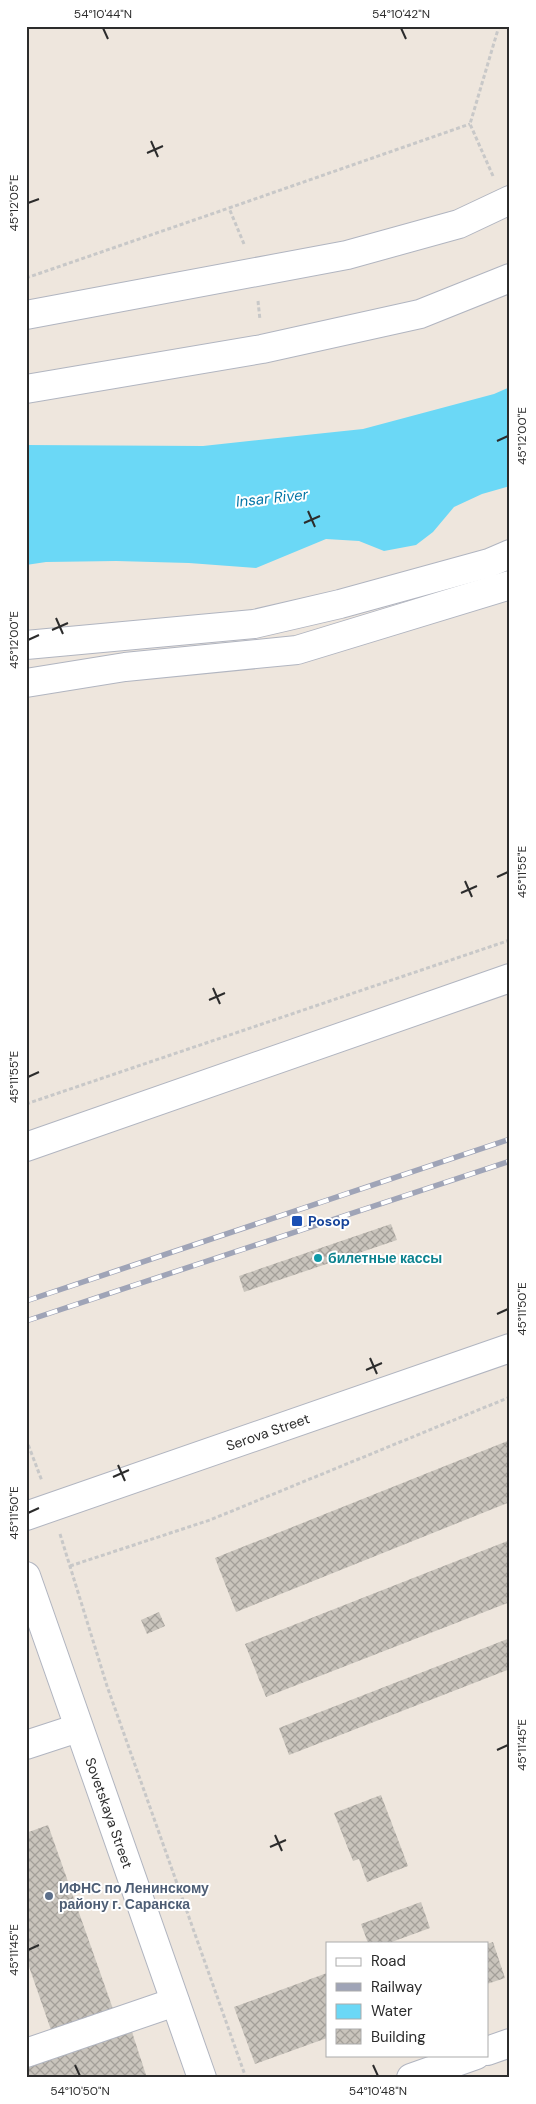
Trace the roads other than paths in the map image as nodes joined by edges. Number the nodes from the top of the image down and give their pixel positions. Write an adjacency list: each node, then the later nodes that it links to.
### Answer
1 (507, 201): 3 (street)
2 (510, 278): 4 (street)
3 (26, 315)
4 (26, 390)
5 (510, 554): 7 (street)
6 (510, 585): 8 (street)
7 (26, 645)
8 (26, 683)
9 (510, 978): 10 (street)
10 (26, 1146)
11 (510, 1348): 12 (street, Serova Street)
12 (26, 1516)
13 (26, 1576): 14 (street, Sovetskaya Street)
14 (78, 1728): 15 (street); 16 (street, Sovetskaya Street)
15 (26, 1745)
16 (175, 2002): 19 (street); 21 (street, Sovetskaya Street)
17 (510, 2043): 18 (street)
18 (488, 2051)
19 (26, 2053)
20 (473, 2056): 22 (street)
21 (202, 2078)
22 (411, 2078)

